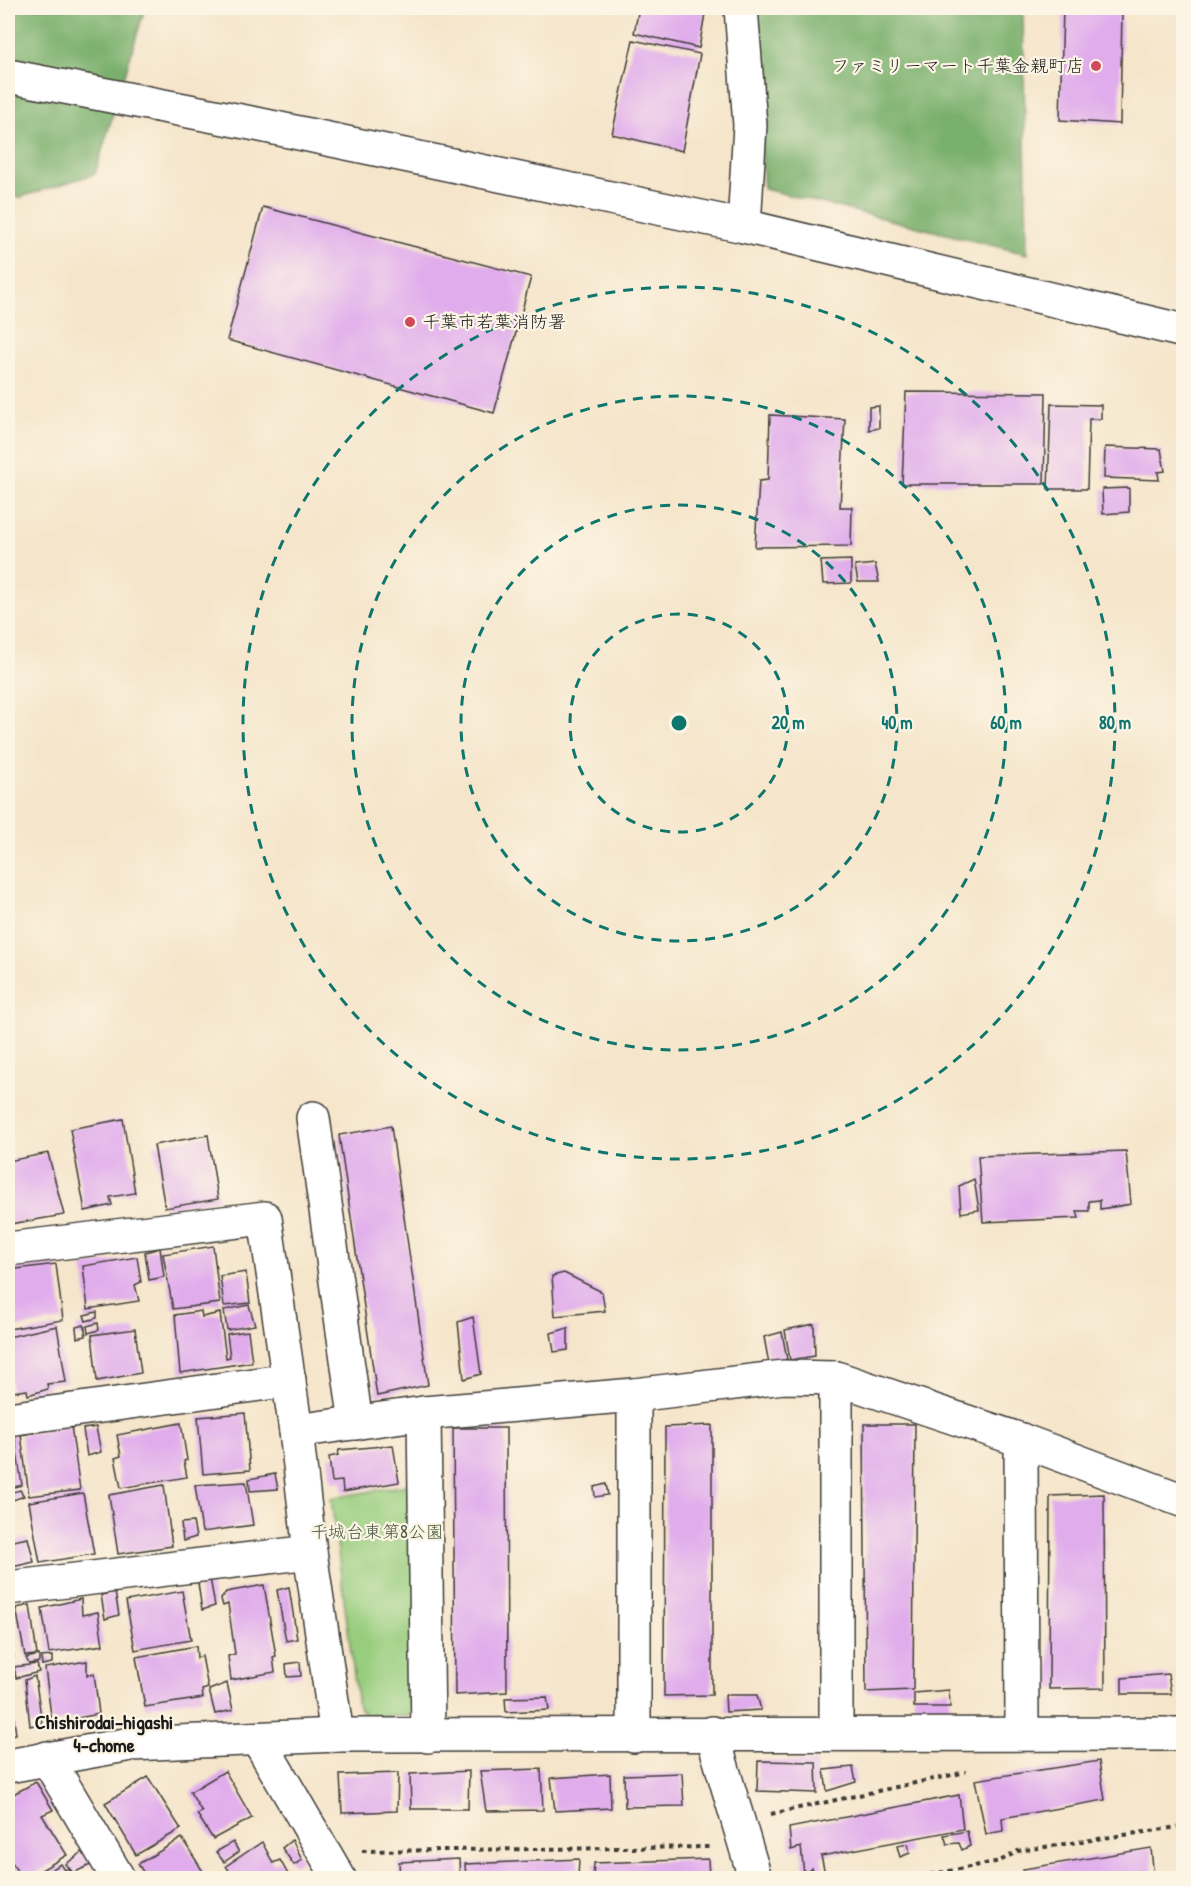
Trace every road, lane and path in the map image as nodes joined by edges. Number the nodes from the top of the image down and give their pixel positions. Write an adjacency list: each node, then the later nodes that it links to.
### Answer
1 (741, 8): 3 (street)
2 (8, 76): 3 (street)
3 (744, 225): 4 (street)
4 (1184, 331)
5 (313, 1118): 12 (street)
6 (8, 1249): 8 (street)
7 (836, 1378): 9 (street); 14 (street); 20 (street)
8 (289, 1380): 11 (street); 13 (street)
9 (633, 1395): 10 (street); 24 (street)
10 (424, 1413): 12 (street); 23 (street)
11 (8, 1419)
12 (356, 1423): 13 (street)
13 (296, 1431): 16 (street)
14 (1021, 1440): 15 (street); 19 (street)
15 (1184, 1501)
16 (310, 1552): 17 (street); 22 (street)
17 (8, 1588)
18 (712, 1733): 20 (street); 24 (street); 30 (street)
19 (1022, 1733): 20 (street); 21 (street)
20 (836, 1734)
21 (1184, 1734)
22 (337, 1735): 23 (street); 25 (street)
23 (428, 1736): 24 (street)
24 (634, 1736)
25 (258, 1739): 26 (street); 31 (street)
26 (47, 1758): 27 (street); 32 (street)
27 (8, 1766)
28 (971, 1769): 30 (path)
29 (1184, 1826): 34 (path)
30 (742, 1834): 31 (path); 33 (street)
31 (331, 1865)
32 (118, 1878)
33 (755, 1878)
34 (913, 1878)

